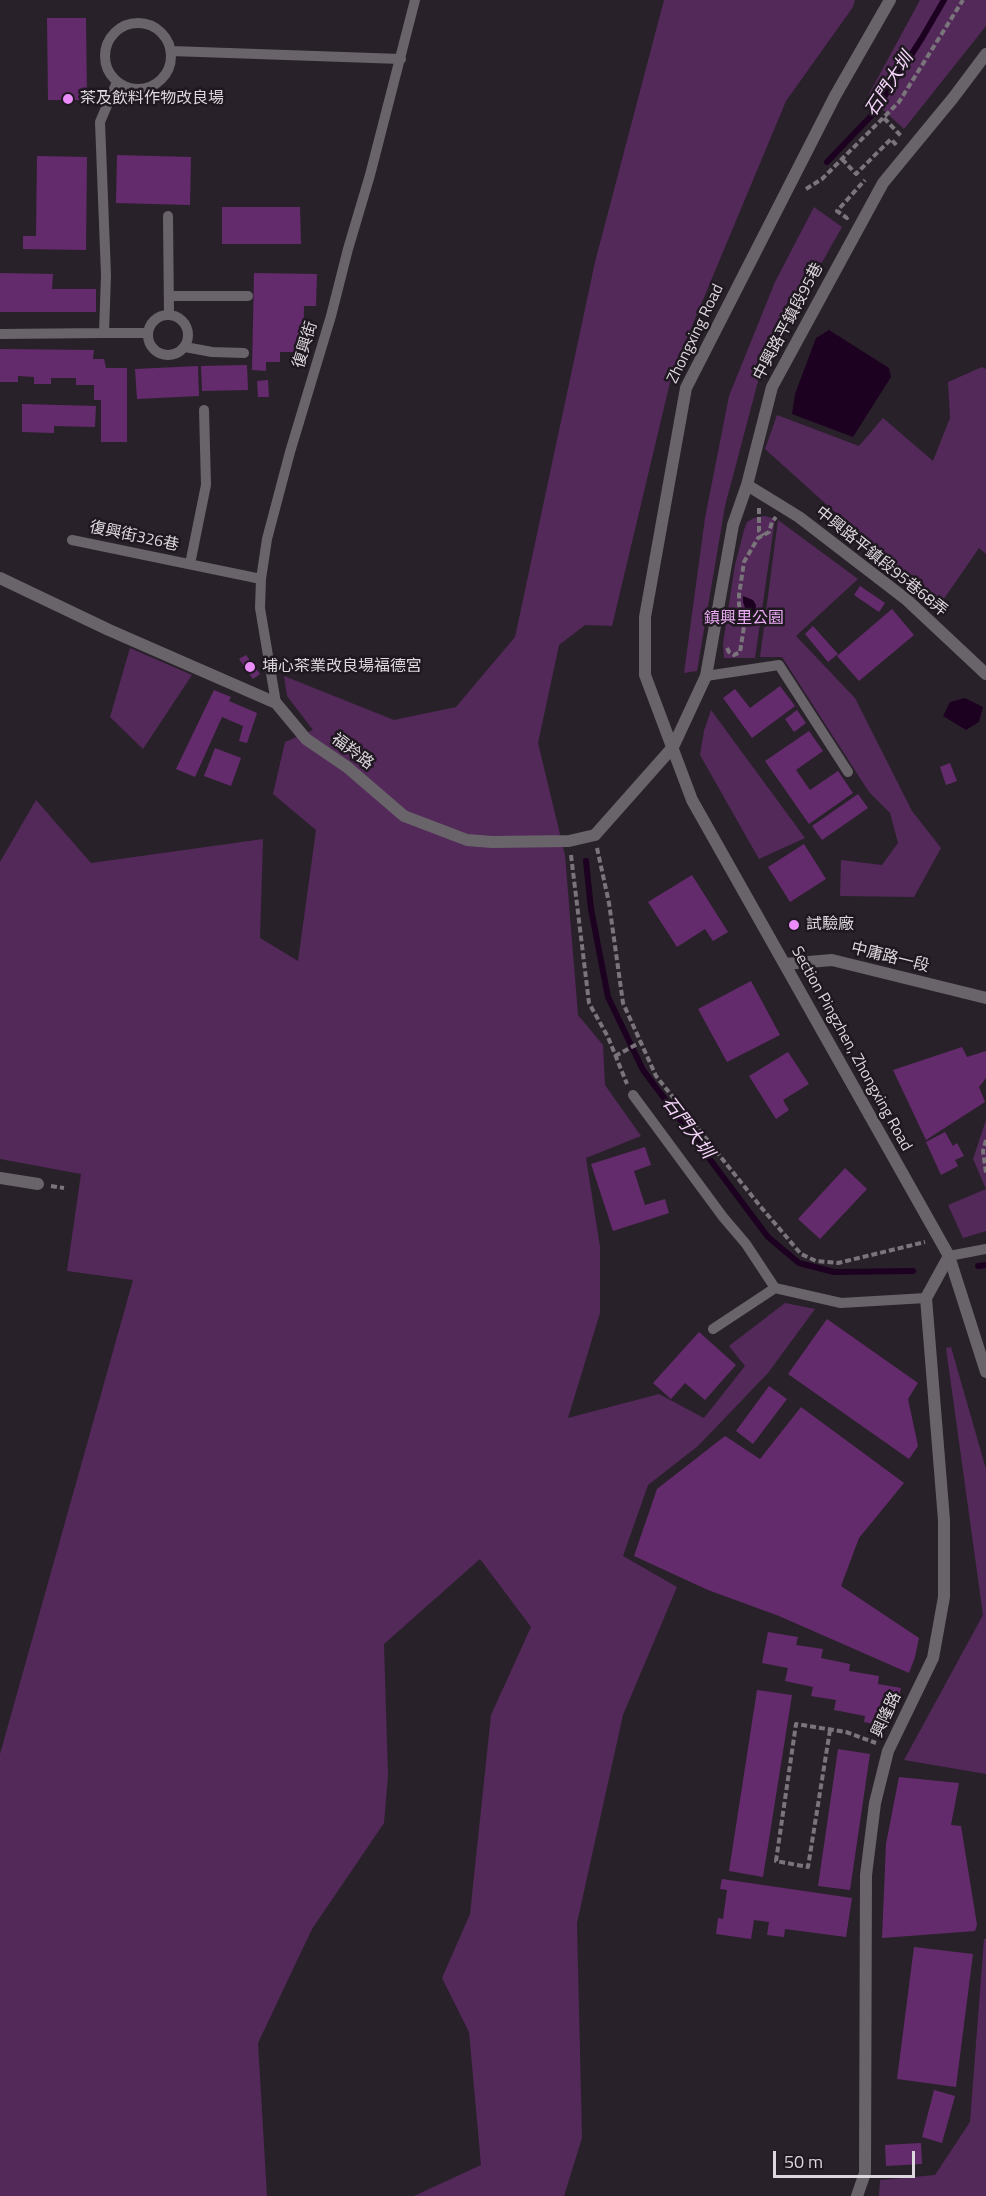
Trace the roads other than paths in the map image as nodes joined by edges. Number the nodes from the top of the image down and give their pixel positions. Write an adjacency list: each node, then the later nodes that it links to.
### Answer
1 (415, 0): 5 (lane, 復興街)
2 (890, 0): 25 (street, Zhongxing Road)
3 (171, 51): 5 (lane); 6 (lane); 6 (lane)
4 (986, 54): 17 (street, 中興路平鎮段95巷)
5 (401, 59): 21 (lane, 復興街)
6 (117, 82): 11 (lane)
7 (168, 216): 8 (lane)
8 (169, 296): 9 (lane); 10 (lane)
9 (248, 296)
10 (169, 315): 12 (lane); 14 (lane)
11 (104, 333): 12 (lane); 13 (lane)
12 (148, 333): 14 (lane)
13 (0, 334)
14 (185, 347): 15 (lane)
15 (244, 352)
16 (204, 410): 19 (lane, 復興街326巷)
17 (747, 485): 22 (street, 中興路平鎮段95巷68弄); 23 (street, 中興路平鎮段95巷)
18 (72, 540): 19 (lane, 復興街326巷)
19 (190, 564): 21 (lane, 復興街326巷)
20 (0, 578): 24 (street, 福羚路)
21 (261, 579): 24 (lane, 復興街)
22 (986, 674)
23 (706, 676): 25 (street, 中興路平鎮段95巷); 26 (lane)
24 (276, 703): 25 (street, 福羚路)
25 (673, 747): 27 (street, Section Pingzhen, Zhongxing Road)
26 (848, 772)
27 (785, 964): 28 (street, 中庸路一段); 33 (street, Section Pingzhen, Zhongxing Road)
28 (986, 998)
29 (633, 1095): 34 (lane)
30 (0, 1178): 31 (street)
31 (38, 1184)
32 (986, 1249): 33 (lane)
33 (949, 1256): 35 (street); 37 (street, Section Pingzhen, Zhongxing Road)
34 (775, 1288): 35 (lane); 36 (lane)
35 (926, 1298): 38 (street, 興隆路)
36 (713, 1329)
37 (986, 1372)
38 (857, 2196)

